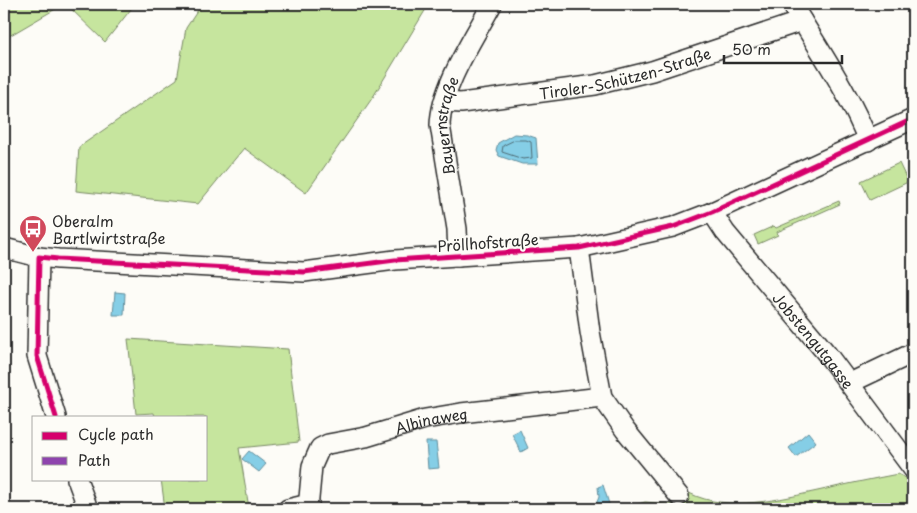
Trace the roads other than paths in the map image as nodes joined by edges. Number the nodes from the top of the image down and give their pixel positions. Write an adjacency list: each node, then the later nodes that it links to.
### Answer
1 (492, 4): 4 (street, Bayernstraße)
2 (792, 4): 3 (street)
3 (802, 21): 4 (street, Tiroler-Schützen-Straße); 6 (street)
4 (444, 102): 10 (street, Bayernstraße)
5 (913, 119): 6 (street, Pröllhofstraße)
6 (868, 141): 7 (street, Pröllhofstraße)
7 (712, 212): 9 (street, Pröllhofstraße); 13 (street, Jobstengutgasse)
8 (4, 248): 11 (street, Pröllhofstraße)
9 (579, 248): 10 (street, Pröllhofstraße); 14 (street)
10 (458, 256): 11 (street, Pröllhofstraße)
11 (40, 257): 15 (street)
12 (913, 353): 13 (street)
13 (850, 383): 16 (street, Jobstengutgasse)
14 (602, 398): 18 (street); 19 (street, Albinaweg)
15 (56, 416)
16 (913, 469)
17 (77, 480): 20 (street)
18 (679, 496)
19 (308, 506): 21 (street, Albinaweg)
20 (88, 509)
21 (288, 509)

